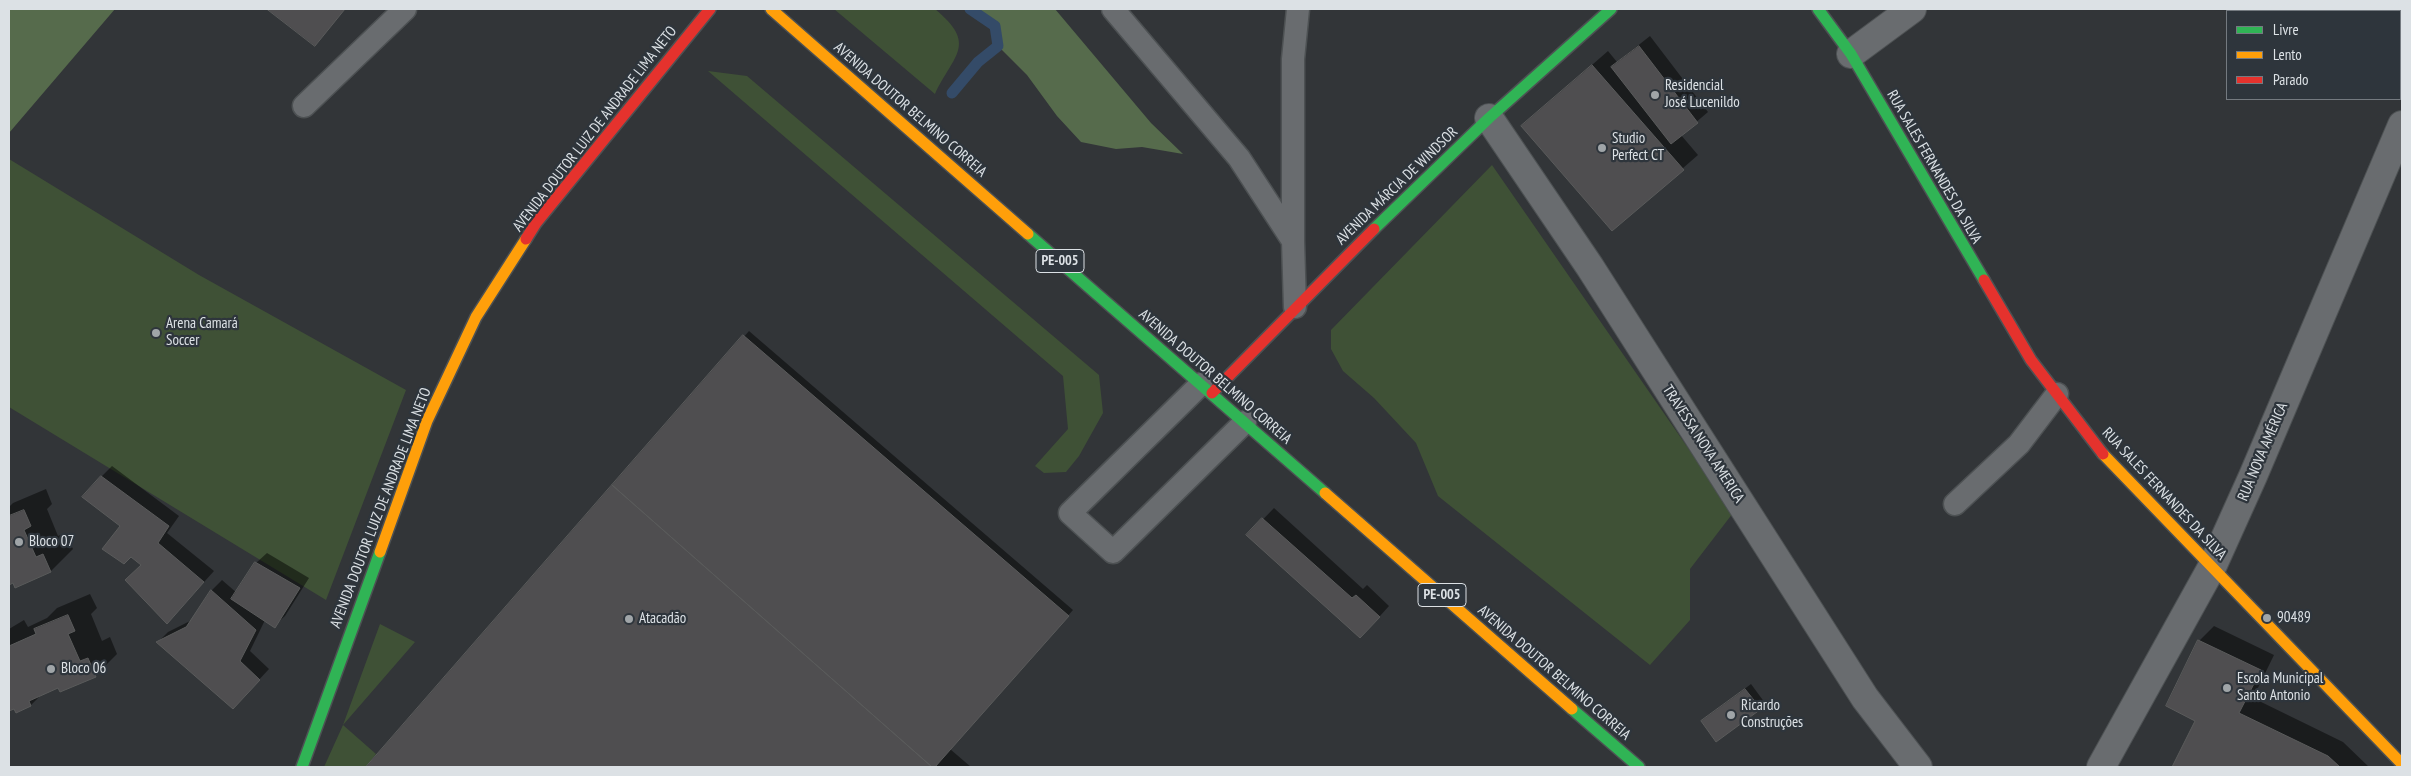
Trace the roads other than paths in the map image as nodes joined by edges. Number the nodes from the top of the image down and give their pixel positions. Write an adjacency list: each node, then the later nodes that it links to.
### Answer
1 (404, 9): 10 (lane)
2 (710, 9): 21 (street, AVENIDA DOUTOR LUIZ DE ANDRADE LIMA NETO)
3 (771, 9): 15 (street, AVENIDA DOUTOR BELMINO CORREIA / PE-005)
4 (1113, 9): 13 (lane)
5 (1298, 9): 13 (lane)
6 (1611, 9): 11 (street, AVENIDA MÁRCIA DE WINDSOR)
7 (1818, 9): 9 (street, RUA SALES FERNANDES DA SILVA)
8 (1912, 9): 9 (street)
9 (1851, 54): 16 (street, RUA SALES FERNANDES DA SILVA)
10 (304, 106)
11 (1489, 118): 14 (street, AVENIDA MÁRCIA DE WINDSOR); 23 (street, TRAVESSA NOVA AMERICA)
12 (2402, 125): 19 (street, RUA NOVA AMÉRICA)
13 (1293, 241): 14 (lane)
14 (1295, 307): 15 (street, AVENIDA MÁRCIA DE WINDSOR)
15 (1206, 389): 17 (street, AVENIDA DOUTOR BELMINO CORREIA / PE-005); 17 (lane)
16 (2057, 394): 18 (lane); 19 (street, RUA SALES FERNANDES DA SILVA)
17 (1245, 422): 22 (street, AVENIDA DOUTOR BELMINO CORREIA / PE-005)
18 (1954, 504)
19 (2212, 568): 20 (street, RUA SALES FERNANDES DA SILVA); 24 (street, RUA NOVA AMÉRICA)
20 (2402, 764)
21 (302, 767)
22 (1640, 767)
23 (1918, 767)
24 (2101, 767)

